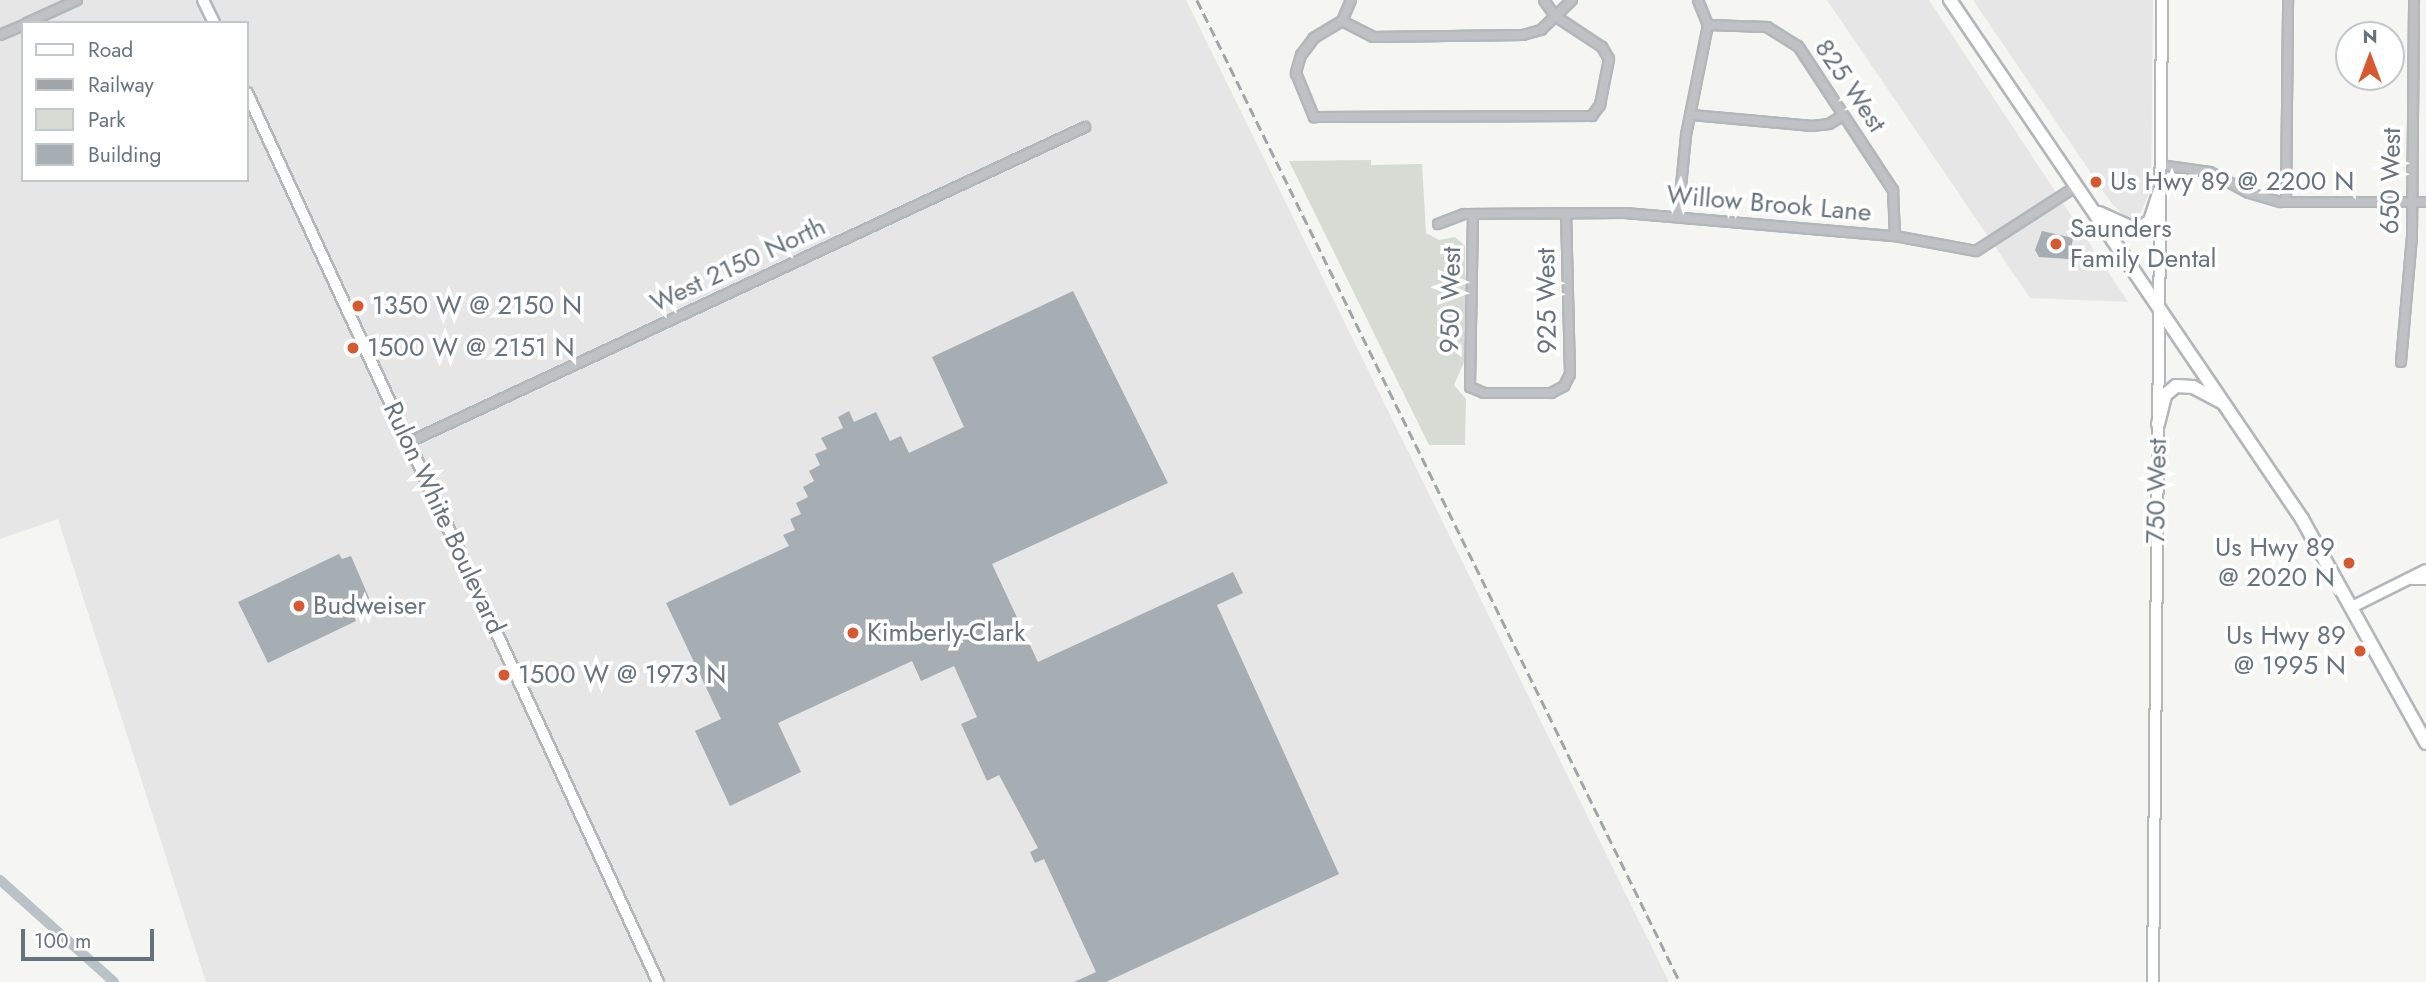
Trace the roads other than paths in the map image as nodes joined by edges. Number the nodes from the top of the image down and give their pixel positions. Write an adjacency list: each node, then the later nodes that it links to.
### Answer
1 (77, 0): 12 (street)
2 (203, 0): 13 (street)
3 (1351, 0): 14 (street)
4 (1544, 0): 11 (street)
5 (1572, 0): 11 (street)
6 (1698, 0): 15 (street)
7 (1950, 0): 23 (main road)
8 (2162, 0): 22 (street, 750 West)
9 (2288, 0): 26 (street)
10 (2414, 0): 25 (street, 650 West)
11 (1555, 16): 14 (street); 14 (street)
12 (32, 21)
13 (213, 21)
14 (1342, 21)
15 (1708, 25): 19 (street); 20 (street, 825 West)
16 (21, 26): 17 (street)
17 (0, 36)
18 (248, 95): 39 (street, Rulon White Boulevard)
19 (1692, 115): 20 (street); 31 (street)
20 (1844, 115): 33 (street, 825 West)
21 (1085, 127): 39 (street, West 2150 North)
22 (2160, 165): 24 (street, 750 West); 26 (street)
23 (2077, 186): 28 (main road); 33 (street, Willow Brook Lane)
24 (2160, 191): 28 (main road); 34 (street, 750 West)
25 (2412, 201): 26 (street); 27 (street); 35 (street, 650 West)
26 (2286, 202)
27 (2426, 202)
28 (2091, 207): 34 (main road)
29 (1474, 214): 30 (street, Willow Brook Lane); 32 (street, Willow Brook Lane); 36 (street, 950 West)
30 (1566, 214): 31 (street, Willow Brook Lane); 36 (street, 925 West)
31 (1678, 217): 33 (street, Willow Brook Lane)
32 (1438, 224)
33 (1895, 236)
34 (2159, 308): 37 (main road); 38 (street, 750 West)
35 (2401, 362)
36 (1469, 386)
37 (2224, 404): 38 (main road); 43 (main road)
38 (2158, 424): 46 (street, 750 West)
39 (409, 442): 45 (street, Rulon White Boulevard)
40 (2426, 570): 41 (street)
41 (2412, 579): 42 (street); 43 (street)
42 (2426, 579)
43 (2354, 606): 44 (main road)
44 (2426, 743)
45 (658, 982)
46 (2153, 982)

